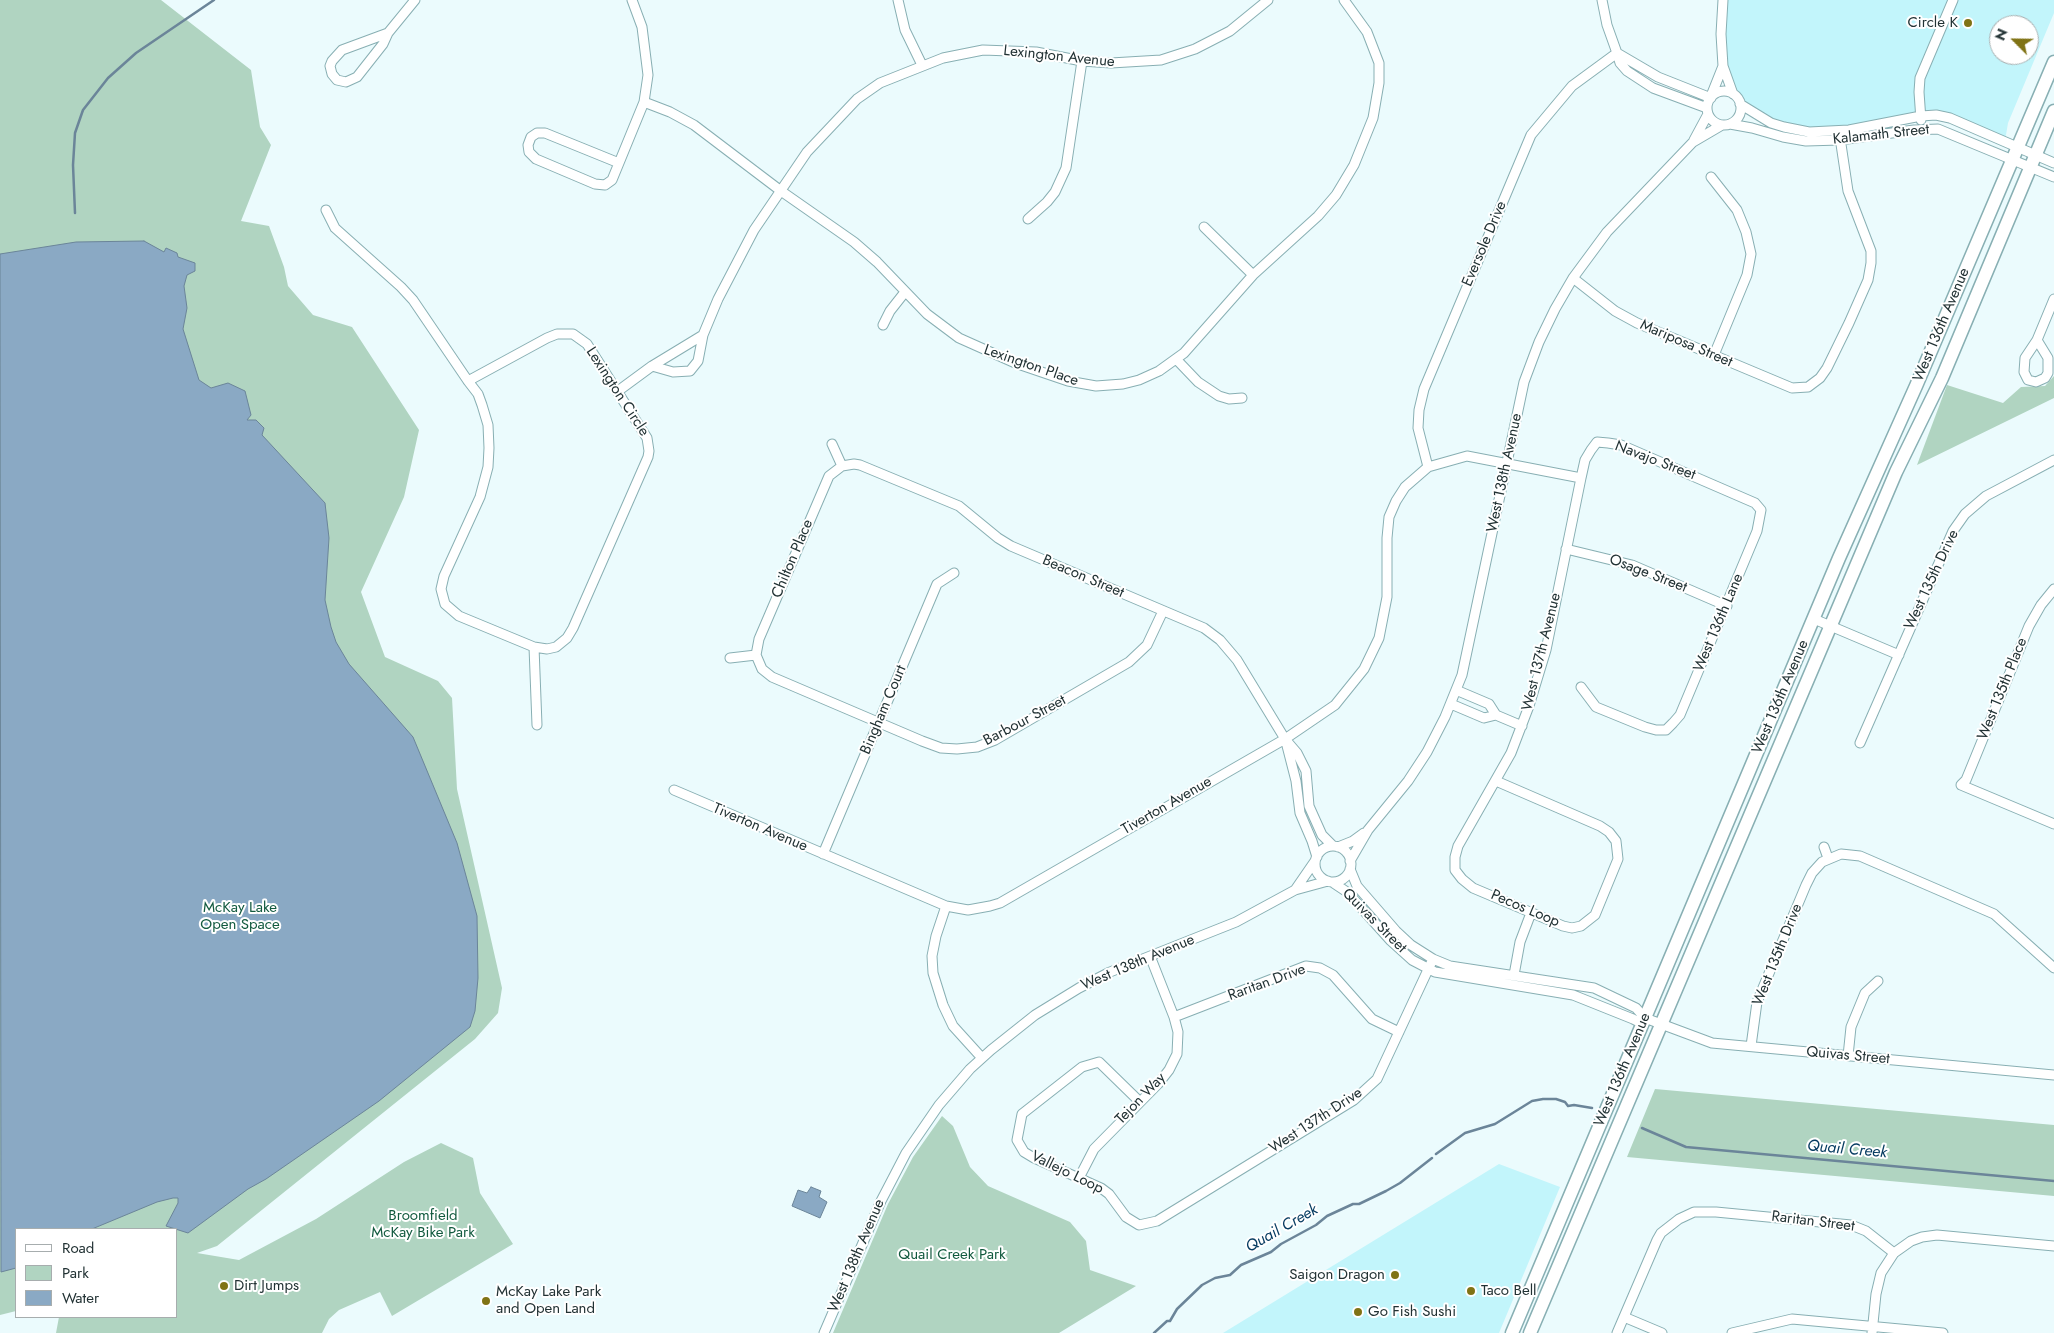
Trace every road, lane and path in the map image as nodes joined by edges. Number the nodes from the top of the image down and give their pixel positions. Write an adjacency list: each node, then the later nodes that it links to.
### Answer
1 (416, 0): 9 (street)
2 (632, 0): 17 (street)
3 (898, 0): 13 (street)
4 (1268, 0): 11 (street, Lexington Avenue)
5 (1344, 0): 37 (street, Lexington Place)
6 (1602, 0): 10 (street)
7 (1723, 0): 14 (street)
8 (1953, 0): 21 (street)
9 (388, 33): 9 (street)
10 (1617, 53): 16 (street); 19 (street); 54 (street, Eversole Drive)
11 (1082, 61): 13 (street, Lexington Avenue); 35 (street)
12 (2054, 62): 26 (main road, West 136th Avenue)
13 (922, 65): 33 (street, Lexington Avenue)
14 (1723, 66): 15 (street); 16 (street)
15 (1732, 94): 16 (street); 18 (street)
16 (1711, 97): 19 (street)
17 (644, 102): 29 (street); 33 (street, Lexington Place)
18 (1740, 104): 22 (street); 24 (street, Kalamath Street)
19 (1707, 111): 22 (street); 25 (street, West 138th Avenue)
20 (2054, 111): 28 (main road, West 136th Avenue)
21 (1921, 116): 23 (street); 24 (street, Kalamath Street); 26 (street, Kalamath Street)
22 (1726, 124): 24 (street, Kalamath Street); 25 (street, West 138th Avenue)
23 (1922, 129): 24 (street, Kalamath Street); 27 (street, Kalamath Street)
24 (1840, 136): 44 (street, Mariposa Street)
25 (1693, 142): 38 (street, West 138th Avenue)
26 (2017, 146): 27 (main road, West 136th Avenue); 28 (street, Kalamath Street)
27 (2012, 159): 28 (street, Kalamath Street); 62 (main road, West 136th Avenue)
28 (2033, 161): 30 (street, Kalamath Street); 32 (street, Kalamath Street); 63 (main road, West 136th Avenue)
29 (619, 163): 29 (street)
30 (2054, 163)
31 (1711, 177): 44 (street)
32 (2054, 177)
33 (781, 191): 39 (street, Lexington Place); 42 (street, Lexington Avenue)
34 (326, 210): 47 (street, Lexington Circle)
35 (1028, 219)
36 (1204, 227): 37 (street)
37 (1253, 275): 45 (street, Lexington Place)
38 (1574, 278): 44 (street, Mariposa Street); 52 (street, West 138th Avenue)
39 (905, 292): 41 (street); 45 (street, Lexington Place)
40 (2054, 299): 43 (street)
41 (884, 325)
42 (703, 334): 46 (street); 46 (street, Lexington Avenue)
43 (2037, 340)
44 (1714, 356)
45 (1176, 359): 49 (street)
46 (652, 366): 48 (street)
47 (468, 381): 48 (street, Lexington Circle); 64 (street, Lexington Circle)
48 (618, 391): 64 (street, Lexington Circle)
49 (1242, 398)
50 (832, 444): 53 (street)
51 (2054, 460): 66 (street, West 135th Drive)
52 (1507, 464): 54 (street, Tiverton Avenue); 55 (street); 69 (street, West 138th Avenue)
53 (842, 466): 61 (street, Beacon Street); 65 (street, Chilton Place)
54 (1428, 467): 75 (street, Tiverton Avenue)
55 (1581, 478): 56 (street, Navajo Street); 57 (street, West 137th Avenue)
56 (1761, 510): 60 (street, West 136th Lane)
57 (1566, 549): 60 (street, Osage Street); 74 (street, West 137th Avenue)
58 (954, 573): 72 (street, Bingham Court)
59 (2054, 589): 79 (street, West 135th Place)
60 (1726, 606): 68 (street, West 136th Lane)
61 (1163, 611): 72 (street, Barbour Street); 75 (street, Beacon Street)
62 (1814, 619): 63 (street); 99 (main road, West 136th Avenue)
63 (1830, 626): 66 (street); 100 (main road, West 136th Avenue)
64 (534, 647): 73 (street)
65 (756, 655): 67 (street); 72 (street, Barbour Street)
66 (1899, 655): 76 (street, West 135th Drive)
67 (730, 658)
68 (1582, 687)
69 (1456, 690): 70 (street, West 138th Avenue); 71 (street)
70 (1451, 704): 71 (street); 80 (street, West 138th Avenue)
71 (1496, 715): 74 (street)
72 (879, 722): 83 (street, Bingham Court)
73 (537, 725)
74 (1522, 726): 77 (street, West 137th Avenue)
75 (1285, 739): 81 (street, Beacon Street); 84 (street, Beacon Street); 90 (street, Tiverton Avenue)
76 (1860, 742)
77 (1496, 781): 87 (street, West 137th Avenue); 91 (street, Pecos Loop)
78 (674, 790): 83 (street, Tiverton Avenue)
79 (2054, 824)
80 (1368, 830): 81 (street, West 138th Avenue); 86 (street, West 138th Avenue)
81 (1335, 847): 84 (street); 86 (street)
82 (1824, 847): 85 (street)
83 (823, 854): 90 (street, Tiverton Avenue)
84 (1316, 858): 88 (street); 89 (street, West 138th Avenue)
85 (1828, 858): 95 (street); 102 (street, West 135th Drive)
86 (1350, 865): 88 (street); 93 (street, Quivas Street)
87 (1455, 870): 91 (street, Pecos Loop)
88 (1330, 882): 89 (street, West 138th Avenue); 94 (street, Quivas Street)
89 (1295, 890): 92 (street, West 138th Avenue)
90 (946, 906): 104 (street)
91 (1531, 913): 96 (street)
92 (1150, 956): 98 (street, Tejon Way); 104 (street, West 138th Avenue)
93 (1432, 959): 94 (street, West 137th Drive); 96 (street, Quivas Street)
94 (1428, 968): 99 (street, Quivas Street); 101 (street, West 137th Drive)
95 (2054, 968)
96 (1514, 975): 99 (street, Quivas Street)
97 (1878, 981): 103 (street)
98 (1174, 1017): 101 (street, Raritan Drive); 106 (street, Tejon Way)
99 (1645, 1018): 100 (street, Quivas Street); 114 (main road, West 136th Avenue)
100 (1661, 1024): 102 (street, Quivas Street); 115 (main road, West 136th Avenue)
101 (1399, 1032): 108 (street, West 137th Drive)
102 (1751, 1046): 103 (street, Quivas Street)
103 (1848, 1056): 105 (street, Quivas Street)
104 (982, 1058): 113 (street, West 138th Avenue)
105 (2054, 1075)
106 (1140, 1102): 107 (street, Tejon Way); 107 (street, Vallejo Loop)
107 (1079, 1178): 108 (street, Vallejo Loop)
108 (1139, 1225)
109 (2054, 1246): 110 (street)
110 (1894, 1253): 111 (street, Raritan Street); 112 (street)
111 (1624, 1317): 116 (street); 117 (street)
112 (1873, 1330): 118 (street); 119 (street)
113 (824, 1333)
114 (1512, 1333)
115 (1530, 1333)
116 (1617, 1333)
117 (1662, 1333)
118 (1732, 1333)
119 (1943, 1333)

